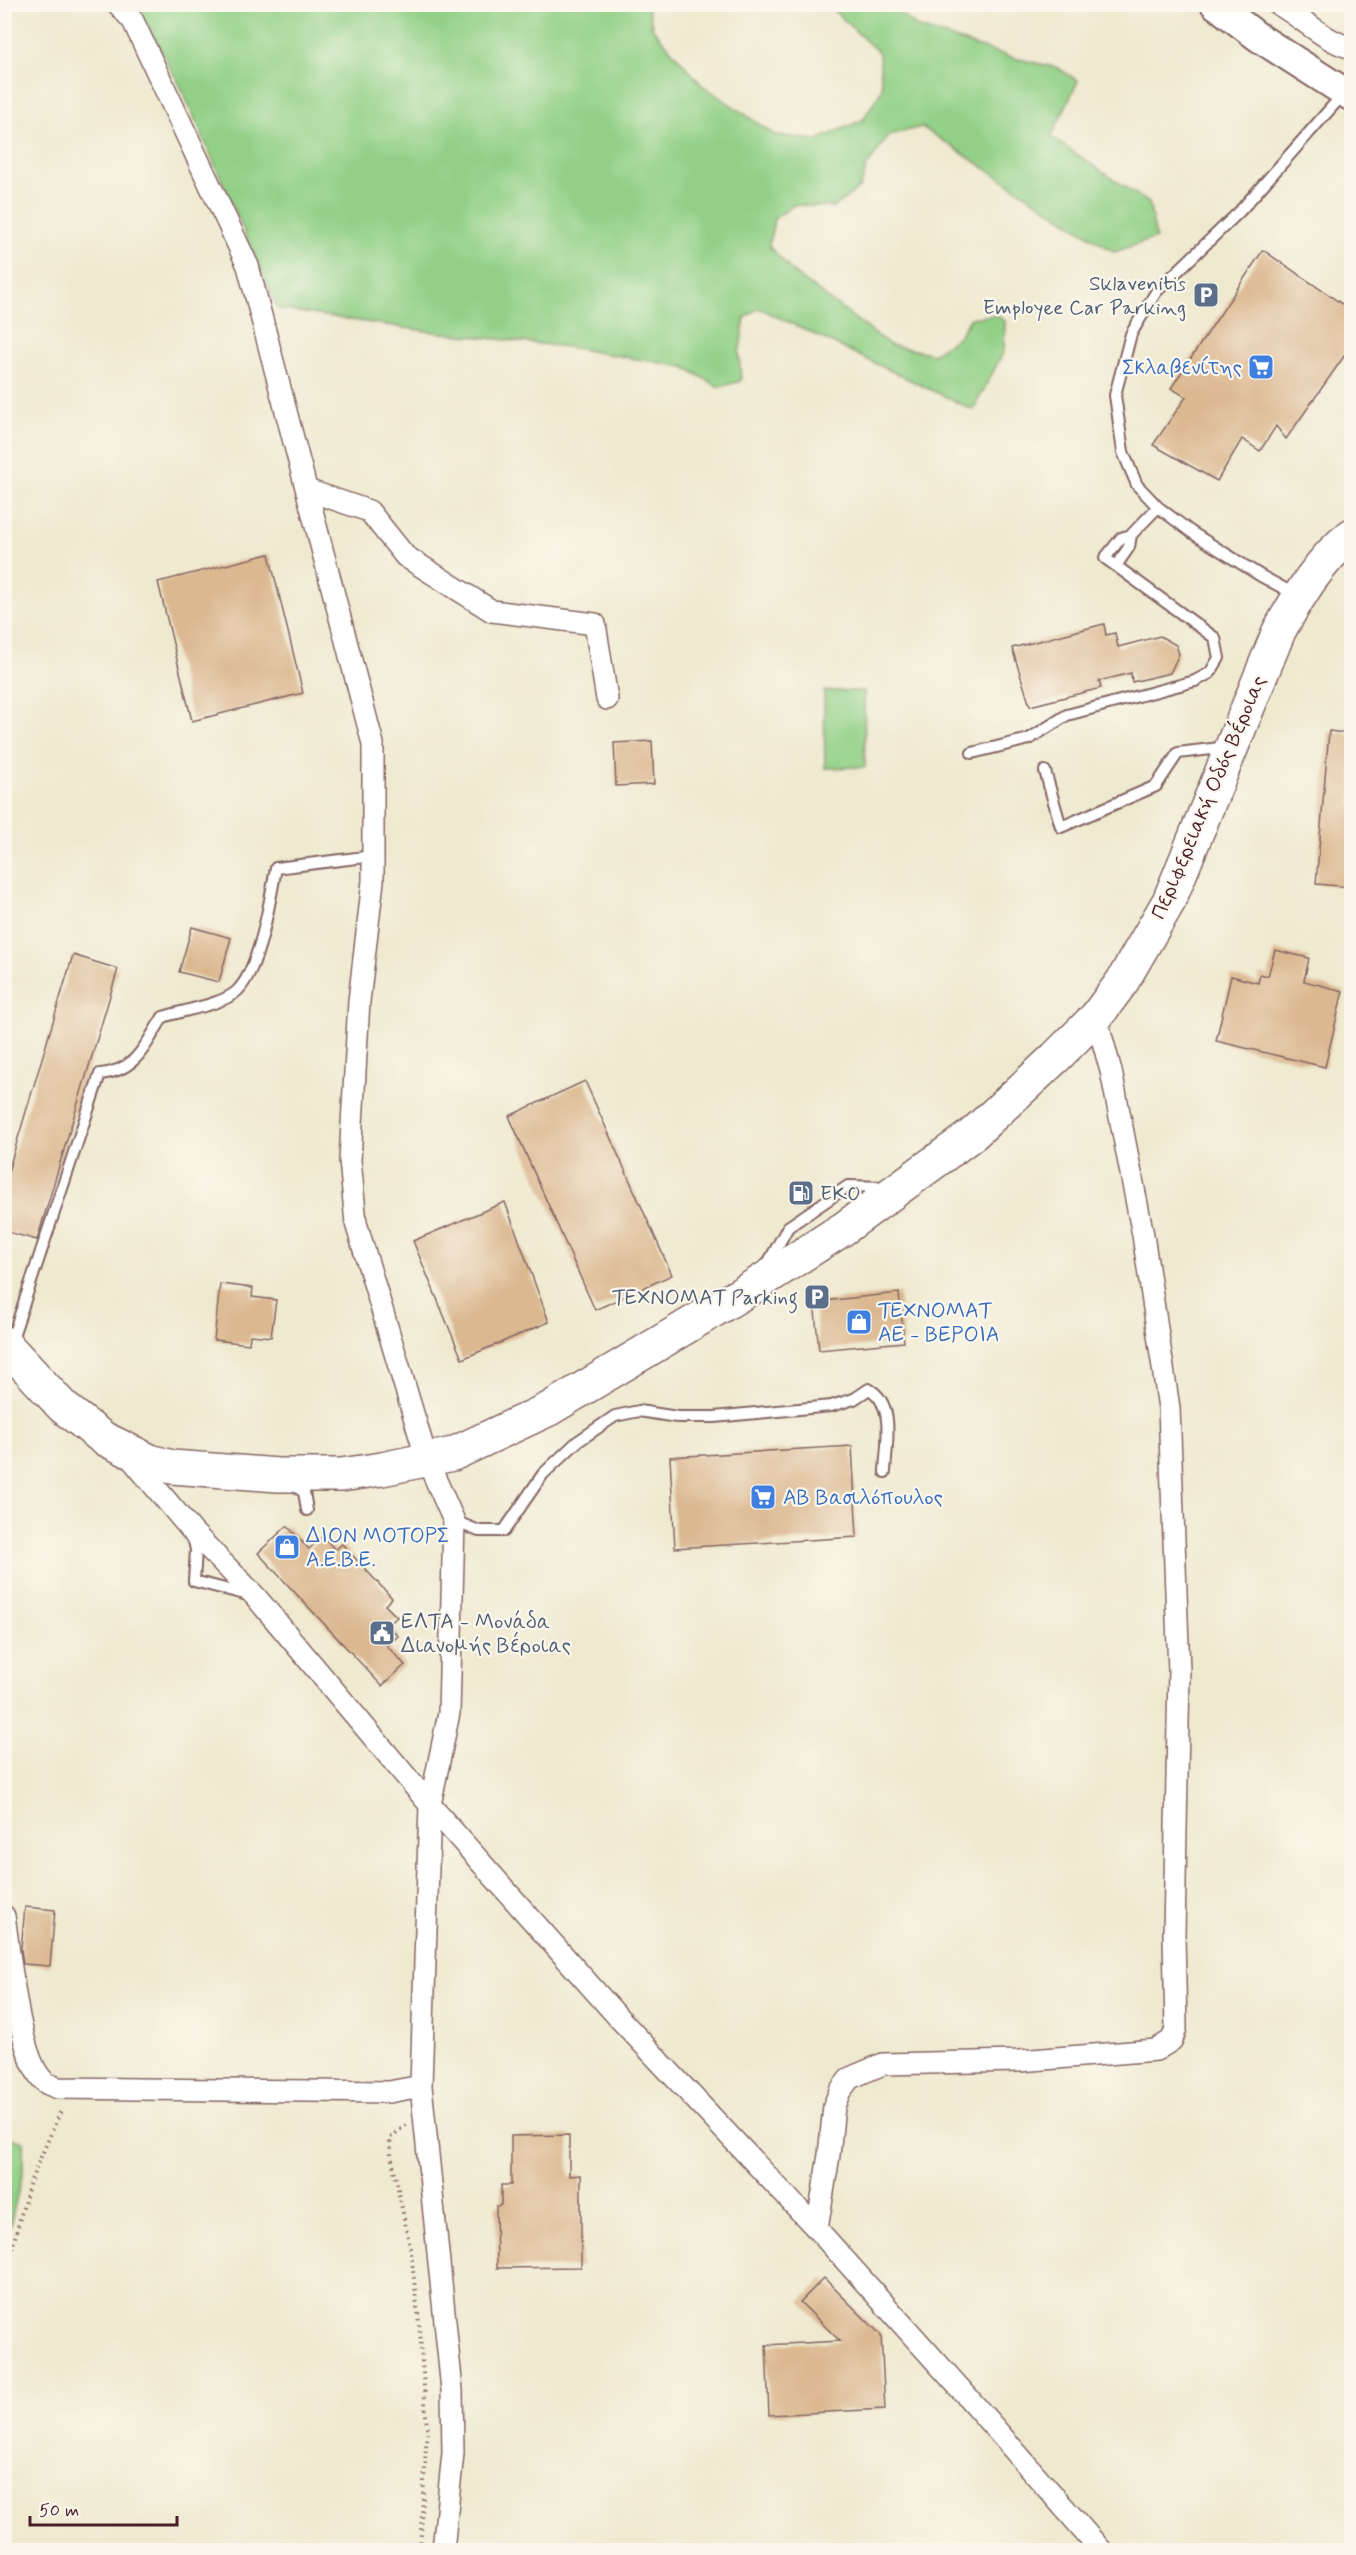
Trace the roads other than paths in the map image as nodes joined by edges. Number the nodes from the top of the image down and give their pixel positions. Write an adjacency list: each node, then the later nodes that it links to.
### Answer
1 (118, 4): 6 (street)
2 (1215, 4): 5 (main road)
3 (1278, 4): 4 (street)
4 (1352, 48)
5 (1348, 95): 7 (lane)
6 (307, 490): 10 (street); 14 (street)
7 (1158, 507): 9 (lane); 12 (lane)
8 (1352, 535): 9 (main road, Περιφερειακή Οδός Βέροιας)
9 (1299, 597): 11 (main road, Περιφερειακή Οδός Βέροιας)
10 (607, 699)
11 (1231, 746): 13 (lane); 15 (main road, Περιφερειακή Οδός Βέροιας)
12 (972, 753)
13 (1045, 771)
14 (374, 856): 16 (lane); 18 (street)
15 (1096, 1017): 18 (main road, Περιφερειακή Οδός Βέροιας); 28 (street)
16 (7, 1346): 17 (main road, Περιφερειακή Οδός Βέροιας)
17 (122, 1449): 20 (main road, Περιφερειακή Οδός Βέροιας); 23 (street)
18 (427, 1460): 20 (main road, Περιφερειακή Οδός Βέροιας); 22 (street)
19 (885, 1472): 22 (lane)
20 (278, 1475): 21 (lane)
21 (307, 1510)
22 (454, 1521): 25 (street)
23 (192, 1531): 24 (street); 24 (lane)
24 (255, 1596): 25 (street)
25 (430, 1805): 27 (street); 28 (street)
26 (4, 1916): 27 (street)
27 (421, 2086): 29 (street)
28 (817, 2229): 30 (street)
29 (442, 2550)
30 (1101, 2550)

